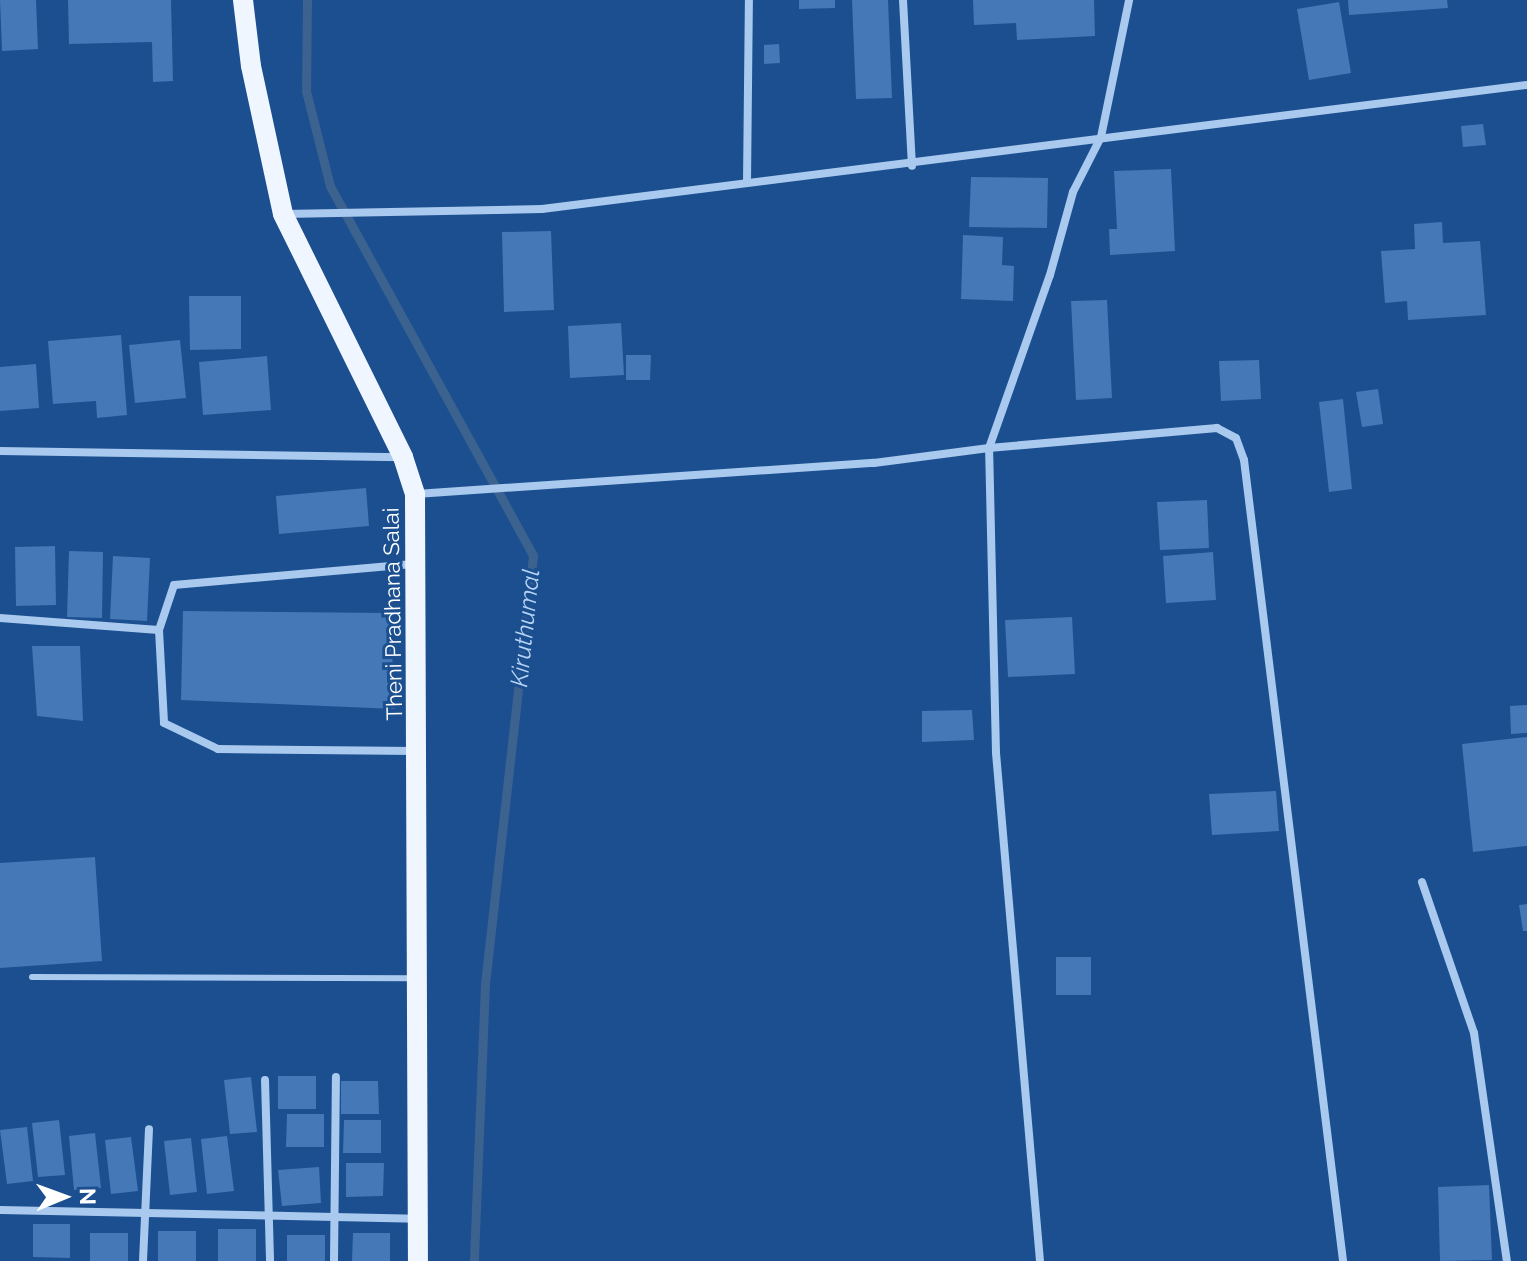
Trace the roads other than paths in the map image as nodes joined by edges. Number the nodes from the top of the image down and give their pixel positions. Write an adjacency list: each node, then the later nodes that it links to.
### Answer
1 (243, 0): 9 (main road, Theni Pradhana Salai)
2 (749, 0): 8 (street)
3 (903, 0): 7 (street)
4 (1129, 0): 6 (street)
5 (1527, 85): 6 (street)
6 (1101, 137): 7 (street); 10 (street)
7 (912, 166): 8 (street)
8 (747, 182): 9 (street)
9 (283, 214): 12 (main road, Theni Pradhana Salai)
10 (989, 448): 13 (street); 33 (street); 34 (street)
11 (0, 451): 12 (street)
12 (403, 457): 13 (main road, Theni Pradhana Salai)
13 (415, 494): 14 (main road, Theni Pradhana Salai)
14 (416, 564): 16 (street); 17 (main road, Theni Pradhana Salai)
15 (0, 618): 16 (street)
16 (159, 630): 17 (street)
17 (419, 751): 20 (main road, Theni Pradhana Salai)
18 (1422, 882): 35 (street)
19 (32, 977): 20 (lane)
20 (413, 978): 28 (main road, Theni Pradhana Salai)
21 (336, 1077): 27 (street)
22 (265, 1080): 26 (street)
23 (149, 1129): 25 (street)
24 (0, 1210): 25 (street)
25 (145, 1213): 26 (street); 29 (street)
26 (269, 1215): 27 (street); 30 (street)
27 (335, 1217): 28 (street); 31 (street)
28 (420, 1219): 32 (main road, Theni Pradhana Salai)
29 (143, 1261)
30 (270, 1261)
31 (334, 1261)
32 (418, 1261)
33 (1040, 1261)
34 (1343, 1261)
35 (1507, 1261)

